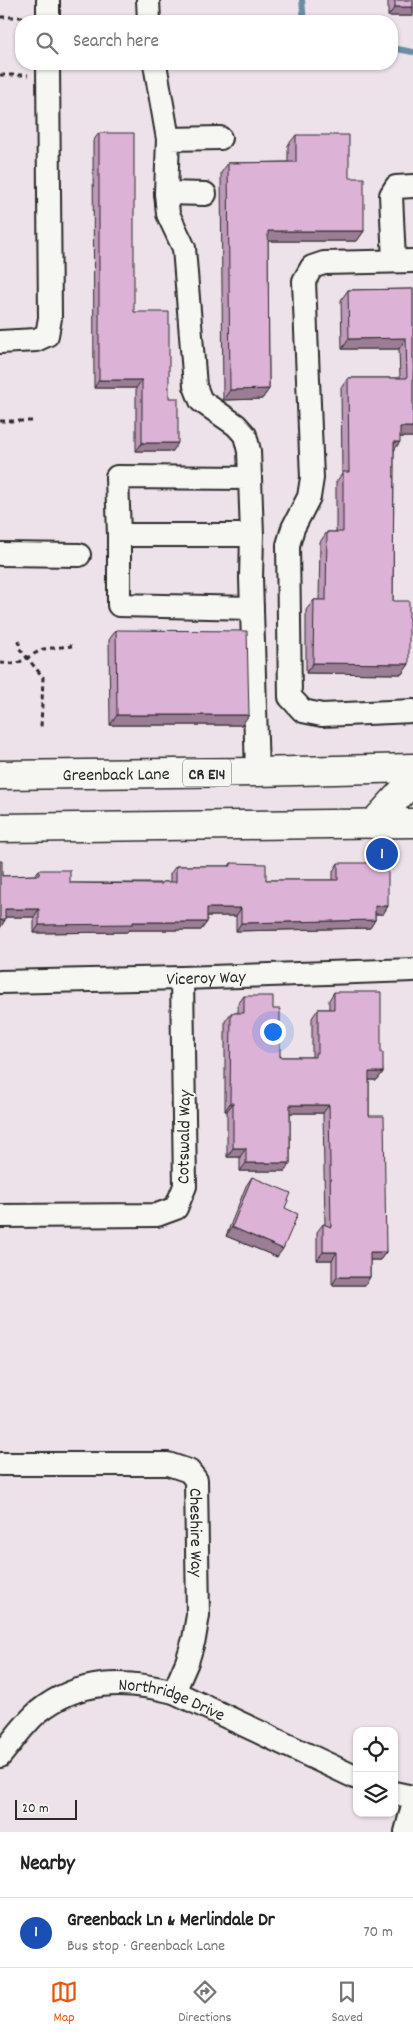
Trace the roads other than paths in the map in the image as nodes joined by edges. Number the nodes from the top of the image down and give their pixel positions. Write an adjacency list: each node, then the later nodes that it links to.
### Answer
1 (148, 0): 2 (street)
2 (149, 15)
3 (48, 70): 11 (street)
4 (157, 70): 6 (street)
5 (220, 138): 6 (street)
6 (168, 139): 8 (street)
7 (413, 186): 10 (street)
8 (166, 193): 9 (street); 12 (street)
9 (205, 194)
10 (403, 261): 18 (street)
11 (0, 342)
12 (250, 478): 13 (street); 14 (street)
13 (119, 535): 14 (street); 17 (street)
14 (252, 535): 17 (street)
15 (0, 554): 16 (street)
16 (78, 555)
17 (252, 608): 20 (street)
18 (413, 711)
19 (413, 768): 20 (main road, Greenback Lane / CR E14)
20 (257, 772): 21 (main road, Greenback Lane / CR E14)
21 (0, 774)
22 (413, 780): 24 (main road)
23 (413, 823): 24 (main road)
24 (372, 824): 25 (main road)
25 (0, 828)
26 (413, 970): 27 (street, Viceroy Way)
27 (182, 978): 28 (street, Viceroy Way); 29 (street, Cotswald Way)
28 (0, 982)
29 (0, 1216)
30 (0, 1464): 31 (street, Cheshire Way)
31 (174, 1692): 32 (street, Northridge Drive); 33 (street, Northridge Drive)
32 (0, 1756)
33 (353, 1776)
34 (398, 1794): 35 (street)
35 (413, 1797)
36 (413, 1806): 37 (street)
37 (406, 1832)

